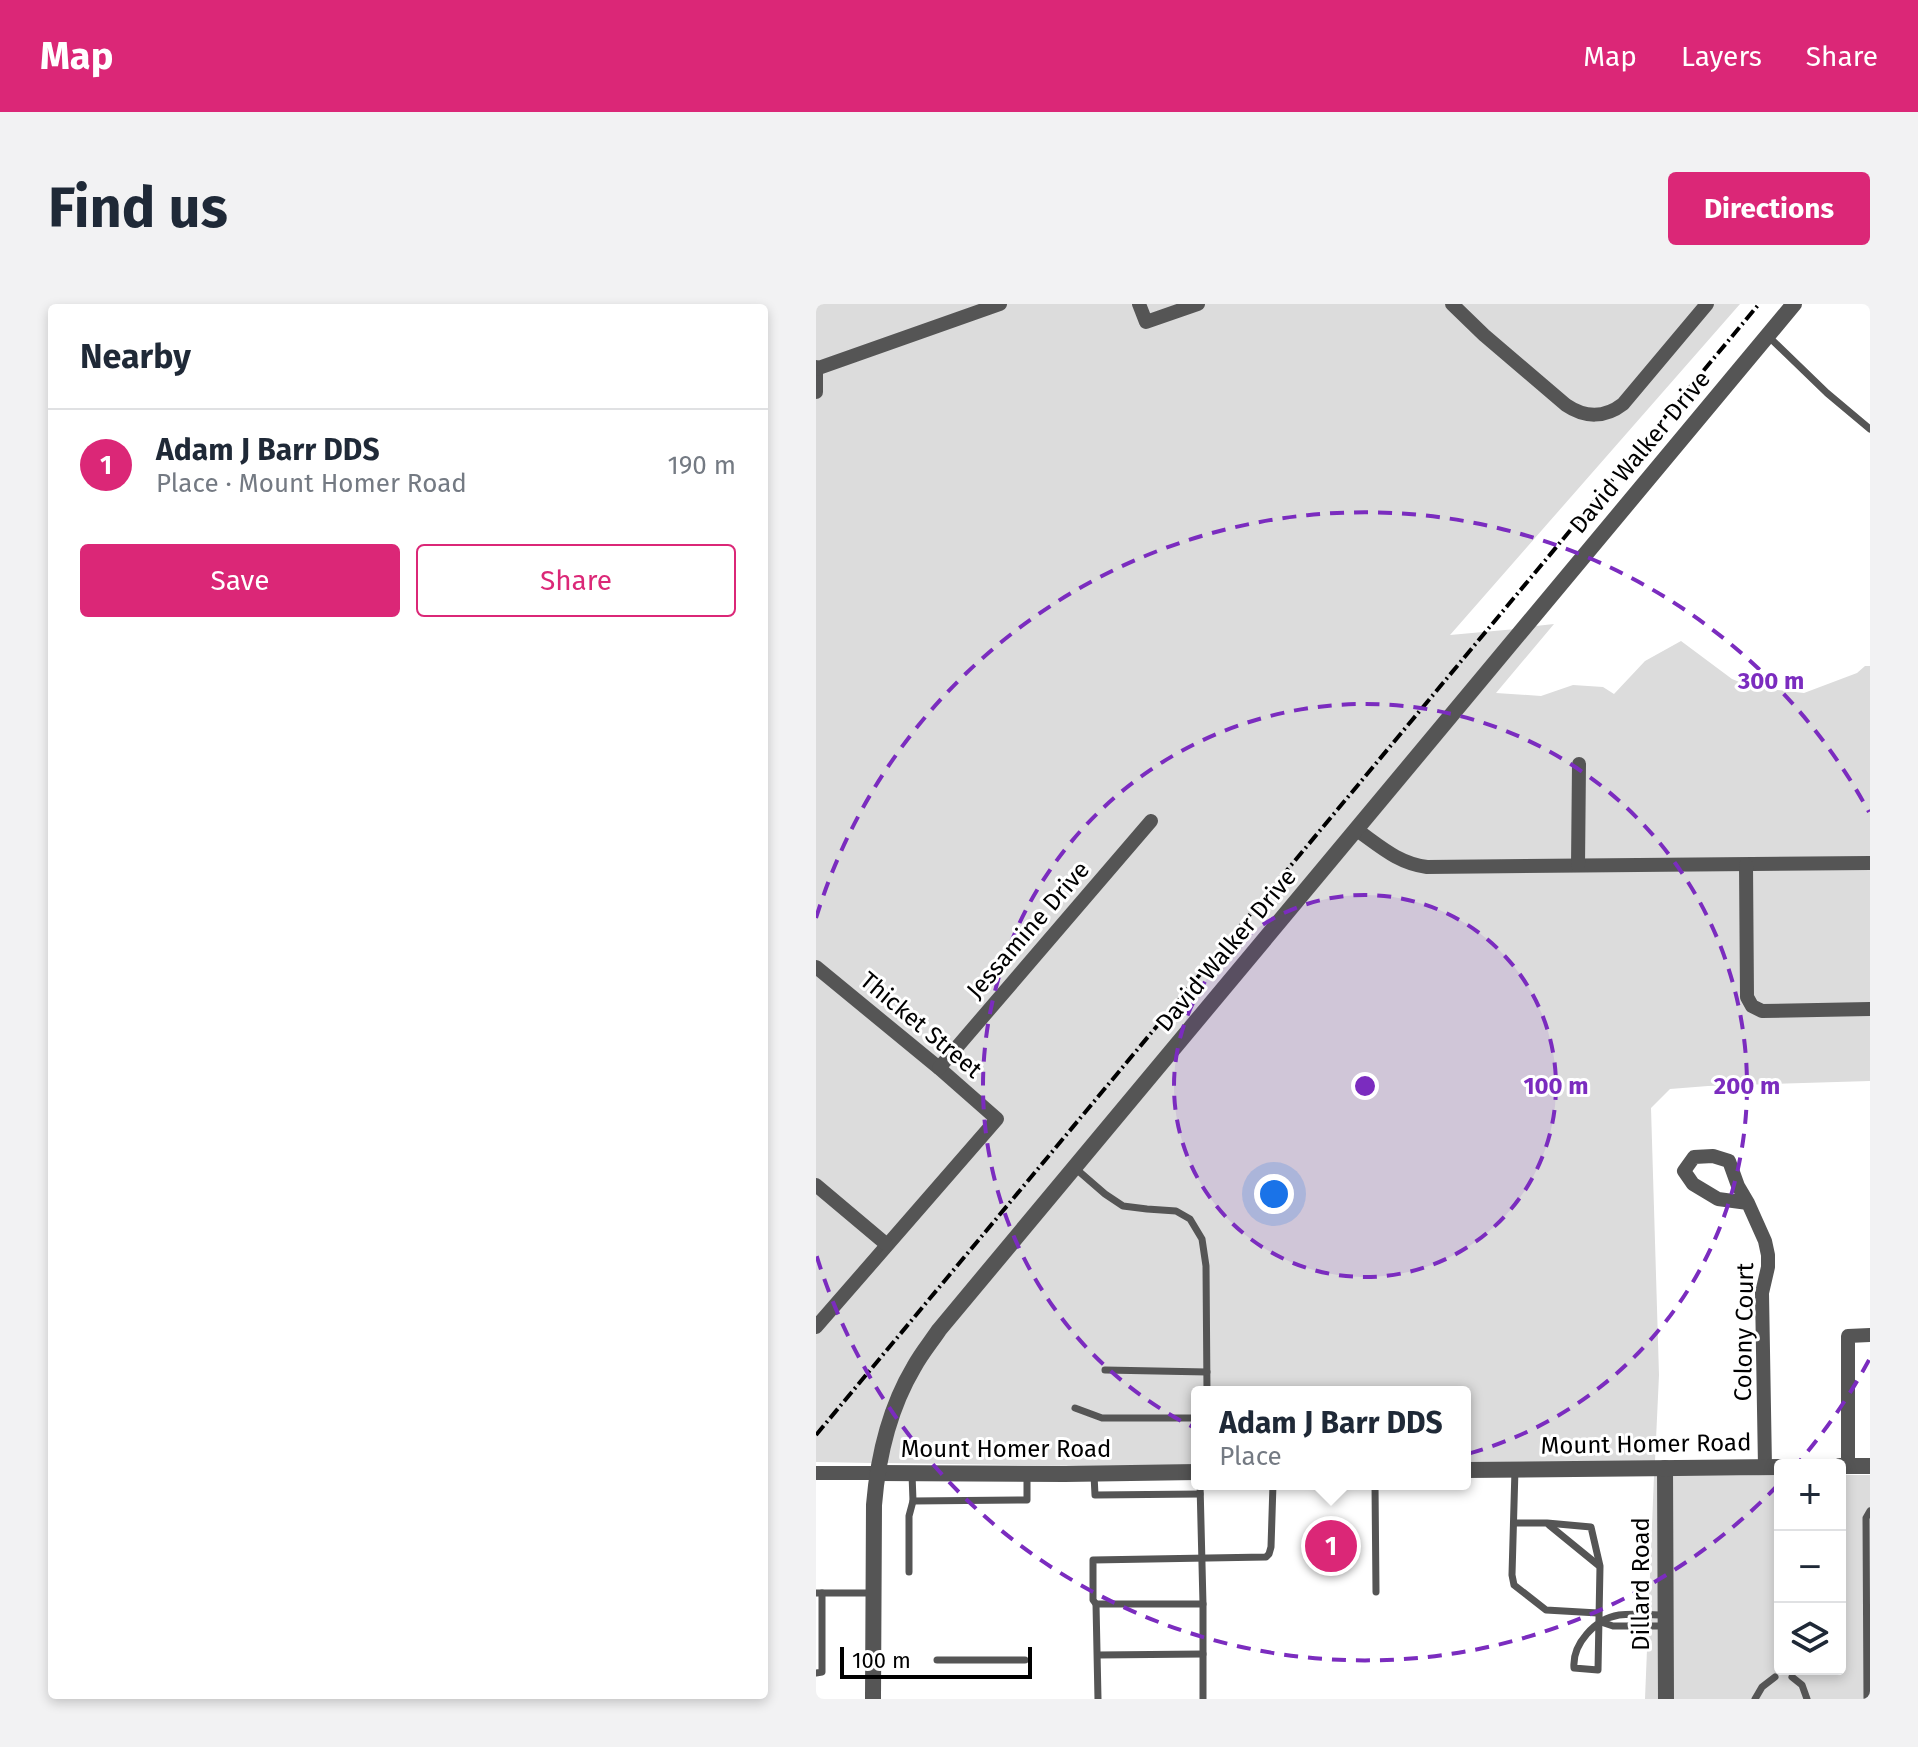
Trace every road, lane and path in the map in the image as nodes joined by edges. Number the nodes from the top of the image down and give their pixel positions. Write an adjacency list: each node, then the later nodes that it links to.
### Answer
1 (1000, 304): 7 (street)
2 (1139, 304): 3 (street)
3 (1198, 304)
4 (1452, 304): 6 (street)
5 (1794, 304): 8 (street, David Walker Drive)
6 (1704, 305)
7 (968, 309): 9 (street)
8 (1768, 335): 11 (lane); 14 (street, David Walker Drive)
9 (816, 368): 10 (street)
10 (816, 392)
11 (1870, 429)
12 (1579, 764): 16 (street)
13 (1151, 821): 20 (street, Jessamine Drive)
14 (1357, 830): 16 (street); 21 (street, David Walker Drive)
15 (1870, 863): 17 (street)
16 (1578, 865): 17 (street)
17 (1746, 865): 19 (street)
18 (816, 967): 20 (street, Thicket Street)
19 (1870, 1009)
20 (939, 1068): 24 (street, Thicket Street)
21 (1075, 1168): 28 (lane); 41 (street, David Walker Drive)
22 (816, 1185): 24 (street)
23 (1748, 1203): 35 (street, Colony Court)
24 (886, 1244): 25 (street)
25 (816, 1327)
26 (1870, 1335): 32 (street)
27 (1105, 1370): 28 (lane)
28 (1207, 1372): 29 (lane)
29 (1207, 1386)
30 (1075, 1408): 31 (lane)
31 (1191, 1418)
32 (1844, 1459)
33 (1846, 1466): 34 (street)
34 (1870, 1466)
35 (1772, 1467): 36 (street, Mount Homer Road)
36 (1665, 1468): 37 (street, Mount Homer Road); 62 (street, Dillard Road)
37 (1515, 1469): 38 (street, Mount Homer Road); 51 (lane)
38 (1471, 1470)
39 (1191, 1472): 44 (street, Mount Homer Road)
40 (816, 1473): 41 (street, Mount Homer Road)
41 (877, 1473): 42 (street, Mount Homer Road); 58 (street, David Walker Drive)
42 (912, 1474): 43 (street, Mount Homer Road); 49 (lane)
43 (1027, 1474): 44 (street, Mount Homer Road); 49 (lane)
44 (1094, 1474): 48 (lane)
45 (1200, 1490): 48 (lane)
46 (1273, 1490): 53 (lane)
47 (1375, 1490): 56 (lane)
48 (1200, 1494): 53 (lane)
49 (913, 1501): 55 (lane)
50 (1870, 1511): 77 (lane)
51 (1514, 1523): 52 (lane); 61 (lane)
52 (1547, 1523): 54 (lane); 54 (lane)
53 (1202, 1558): 59 (lane); 60 (lane)
54 (1600, 1566): 61 (lane)
55 (909, 1572)
56 (1376, 1592)
57 (819, 1593): 58 (lane); 68 (lane)
58 (873, 1593): 71 (street, David Walker Drive)
59 (1096, 1604): 60 (lane); 65 (lane)
60 (1203, 1604): 64 (lane)
61 (1598, 1613): 63 (lane)
62 (1666, 1620): 63 (lane); 74 (street, Dillard Road)
63 (1600, 1623): 63 (lane)
64 (1203, 1654): 65 (lane); 73 (lane)
65 (1098, 1655): 72 (lane)
66 (937, 1660): 67 (lane)
67 (1025, 1660)
68 (816, 1673)
69 (1775, 1677): 75 (lane)
70 (1792, 1677): 76 (lane)
71 (873, 1699)
72 (1098, 1699)
73 (1203, 1699)
74 (1666, 1699)
75 (1755, 1699)
76 (1807, 1699)
77 (1867, 1699)

